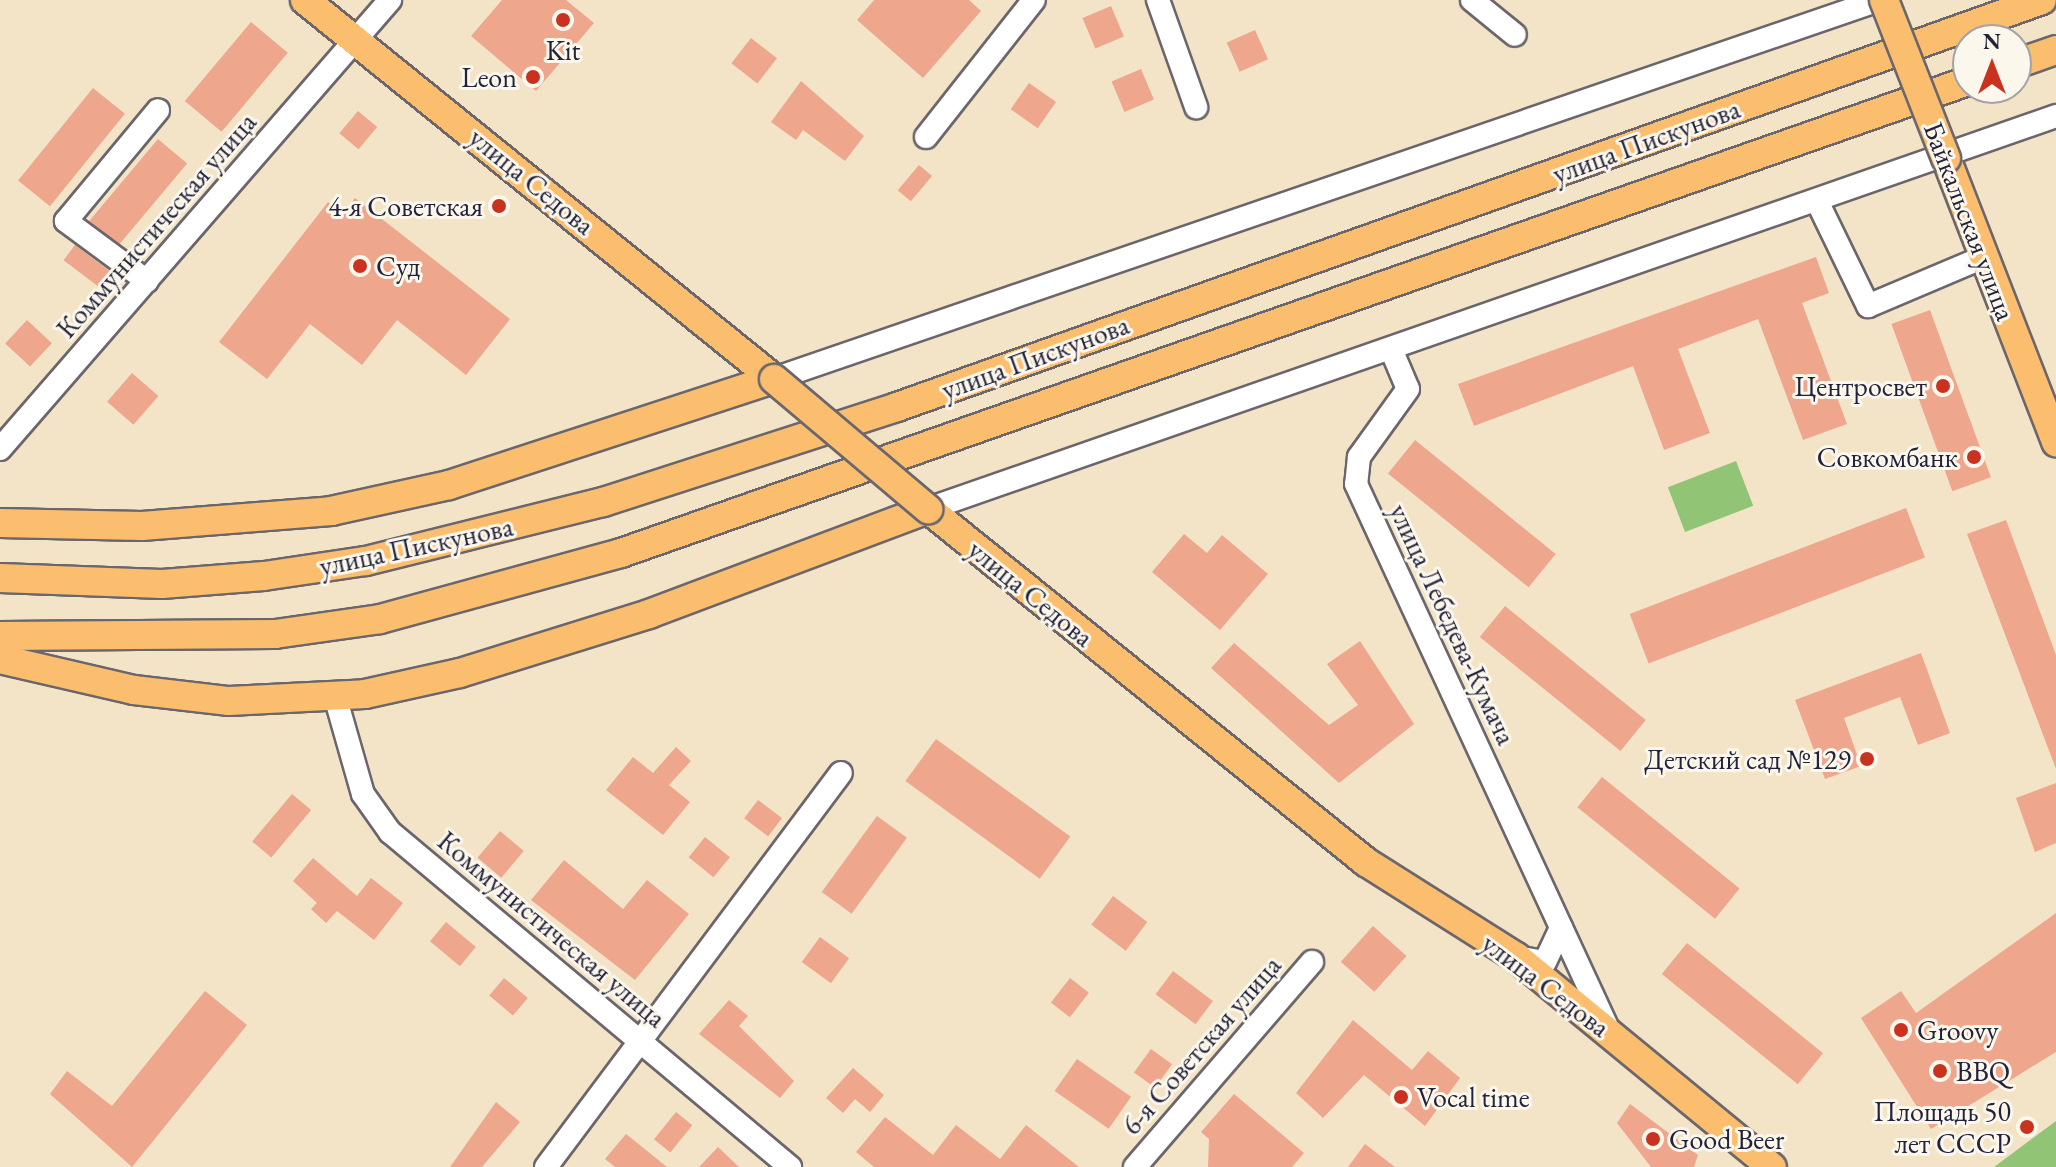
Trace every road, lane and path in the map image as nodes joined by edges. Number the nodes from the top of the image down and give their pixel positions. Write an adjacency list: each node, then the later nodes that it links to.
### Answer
1 (305, 0): 9 (main road, улица Седова)
2 (390, 0): 9 (street, Коммунистическая улица)
3 (1034, 0): 16 (street)
4 (1158, 0): 13 (street)
5 (1472, 0): 8 (street)
6 (1882, 0): 17 (main road, Байкальская улица, bridge); 22 (street, улица Пискунова)
7 (2042, 0): 27 (main road, улица Пискунова)
8 (1515, 35)
9 (357, 41): 20 (street, Коммунистическая улица); 22 (main road, улица Седова)
10 (2056, 50): 11 (main road)
11 (2032, 58)
12 (1952, 87): 28 (main road, улица Пискунова)
13 (1196, 107)
14 (158, 110): 20 (street)
15 (2056, 116): 17 (street)
16 (926, 137)
17 (1946, 158): 18 (street); 19 (main road, Байкальская улица)
18 (1817, 201): 19 (street); 21 (street)
19 (1984, 257): 23 (main road, Байкальская улица)
20 (147, 281): 24 (street, Коммунистическая улица)
21 (1391, 349): 25 (street); 32 (street, улица Лебедева-Кумача)
22 (774, 379): 25 (main road, улица Седова, bridge); 26 (main road, улица Пискунова)
23 (2056, 442)
24 (0, 449)
25 (928, 509): 30 (main road); 33 (main road, улица Седова)
26 (0, 523)
27 (0, 578)
28 (0, 636)
29 (0, 659): 30 (main road)
30 (335, 696): 36 (street, Коммунистическая улица)
31 (841, 773): 36 (street)
32 (1561, 928): 33 (street); 35 (street, улица Лебедева-Кумача)
33 (1516, 957): 35 (main road, улица Седова)
34 (1312, 962): 39 (street, 6-я Советская улица)
35 (1612, 1035): 40 (main road, улица Седова)
36 (644, 1044): 37 (street); 38 (street, Коммунистическая улица)
37 (546, 1167)
38 (790, 1167)
39 (1135, 1167)
40 (1772, 1167)

